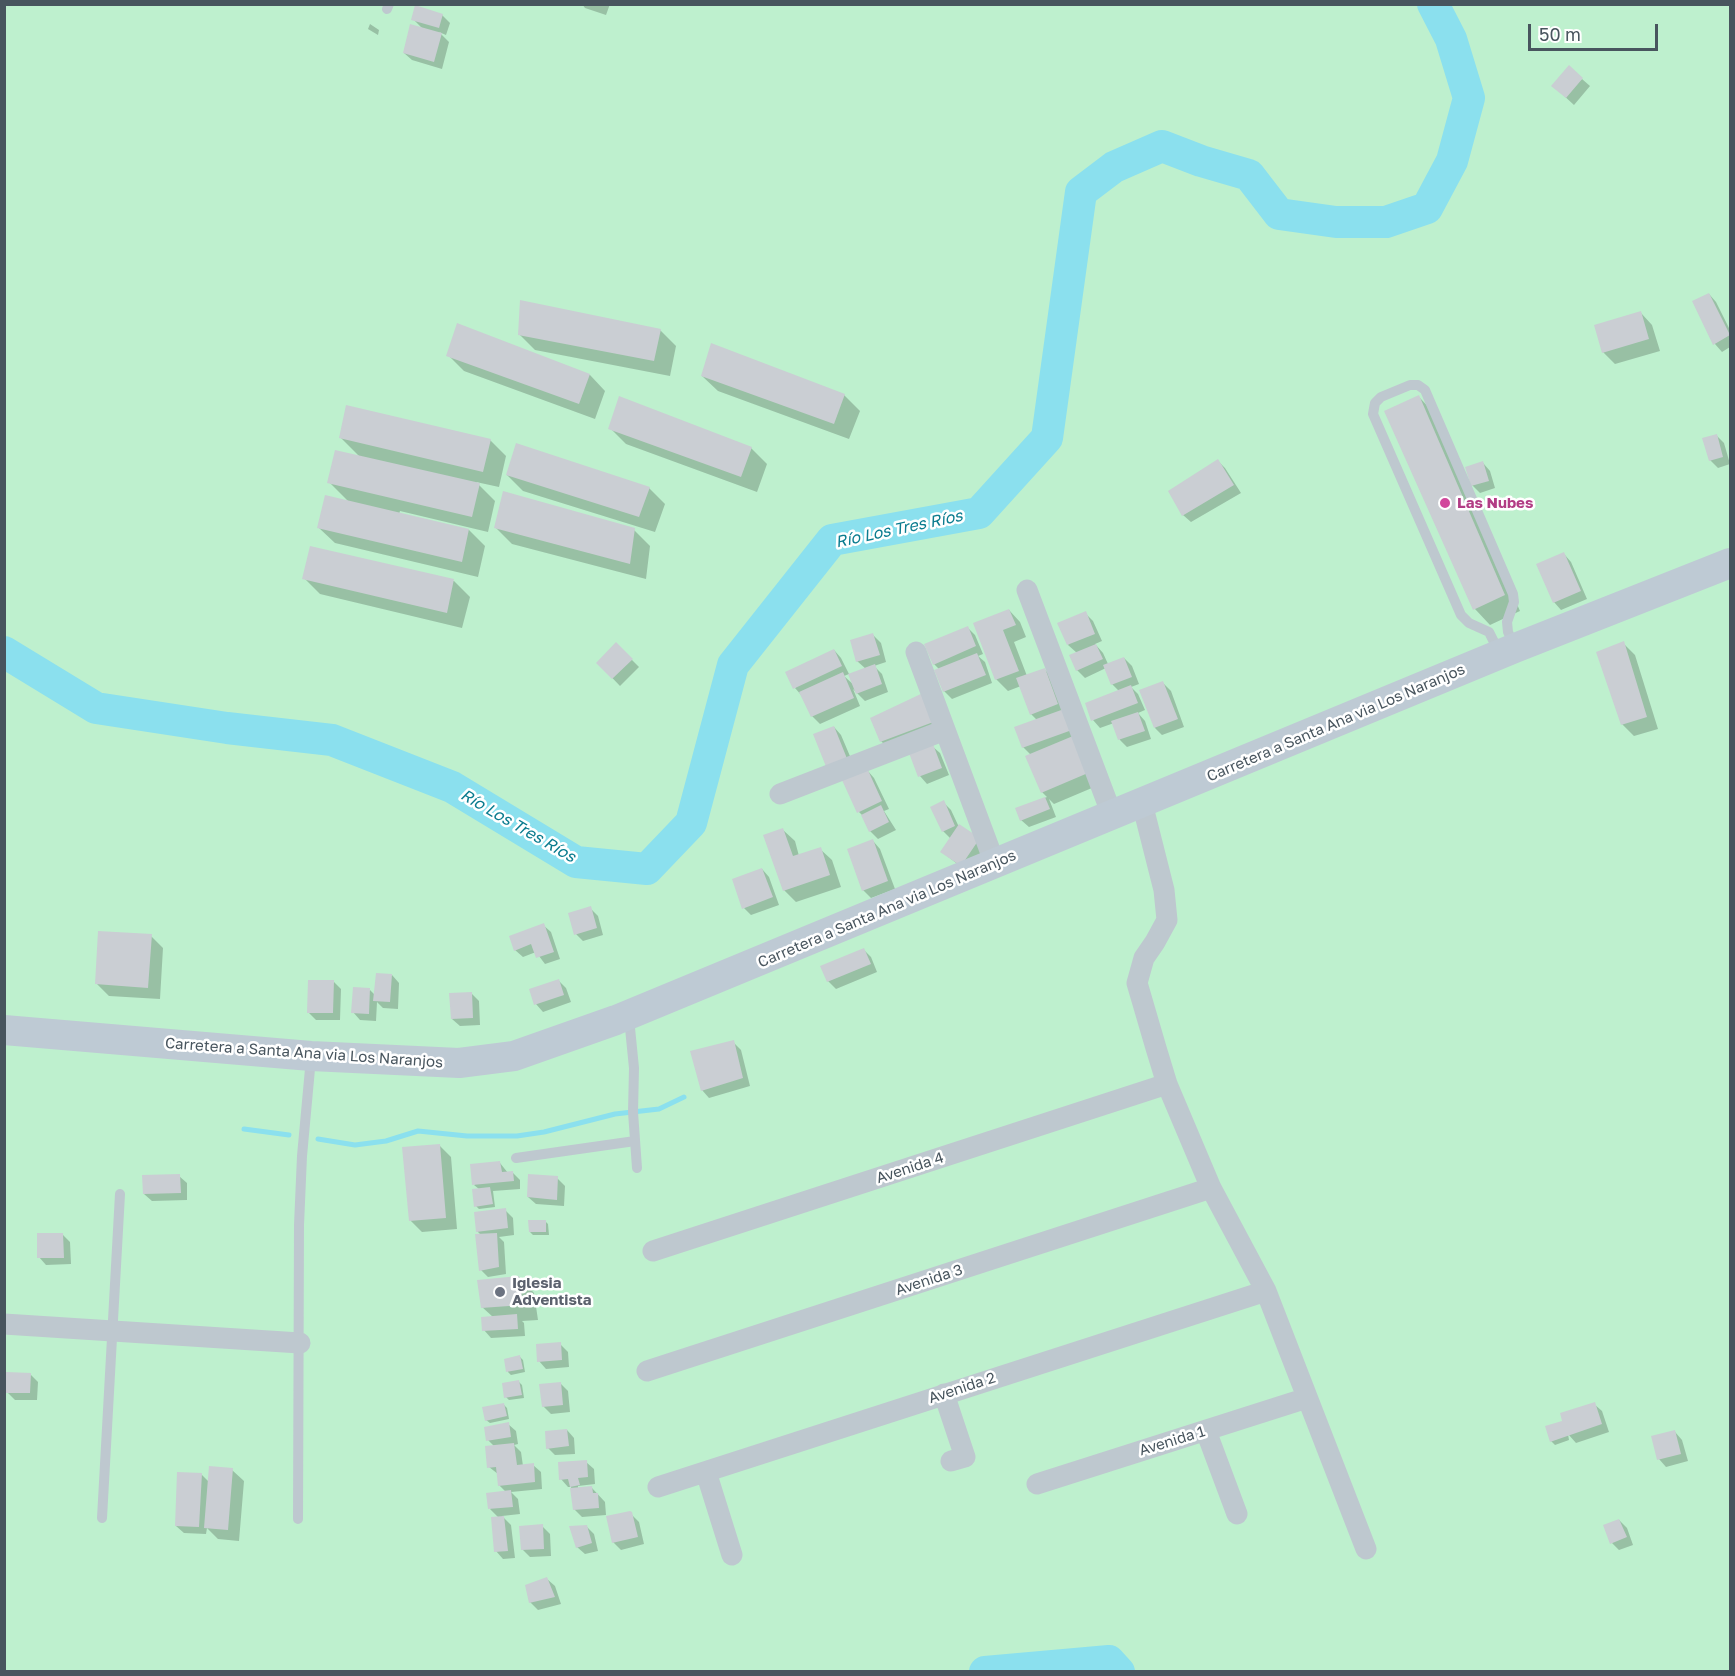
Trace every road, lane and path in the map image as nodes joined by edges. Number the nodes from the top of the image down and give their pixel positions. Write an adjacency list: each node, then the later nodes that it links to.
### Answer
1 (1731, 563): 3 (main road, Carretera a Santa Ana via Los Naranjos)
2 (1027, 590): 8 (street)
3 (1508, 651): 3 (lane); 7 (main road, Carretera a Santa Ana via Los Naranjos)
4 (916, 652): 5 (street)
5 (945, 730): 6 (street); 9 (street)
6 (780, 794)
7 (1142, 803): 8 (main road, Carretera a Santa Ana via Los Naranjos); 13 (street)
8 (1112, 815): 9 (main road, Carretera a Santa Ana via Los Naranjos)
9 (995, 864): 10 (main road, Carretera a Santa Ana via Los Naranjos)
10 (628, 1015): 12 (main road, Carretera a Santa Ana via Los Naranjos); 14 (lane)
11 (4, 1030): 12 (main road, Carretera a Santa Ana via Los Naranjos)
12 (311, 1056): 23 (lane)
13 (1167, 1084): 17 (street); 19 (street, Avenida 4)
14 (635, 1140): 15 (lane); 16 (lane)
15 (516, 1158)
16 (637, 1168)
17 (1210, 1188): 20 (street); 24 (street, Avenida 3)
18 (120, 1194): 22 (lane)
19 (653, 1251)
20 (1266, 1291): 25 (street, Avenida 2); 26 (street)
21 (4, 1324): 22 (street)
22 (114, 1332): 23 (street); 33 (lane)
23 (300, 1344): 34 (lane)
24 (646, 1371)
25 (944, 1394): 28 (street); 29 (street, Avenida 2)
26 (1307, 1398): 27 (street, Avenida 1); 35 (street)
27 (1206, 1431): 30 (street, Avenida 1); 32 (street)
28 (958, 1459)
29 (706, 1472): 31 (street, Avenida 2); 36 (street)
30 (1047, 1475)
31 (658, 1487)
32 (1228, 1503)
33 (102, 1518)
34 (298, 1519)
35 (1366, 1549)
36 (732, 1555)

